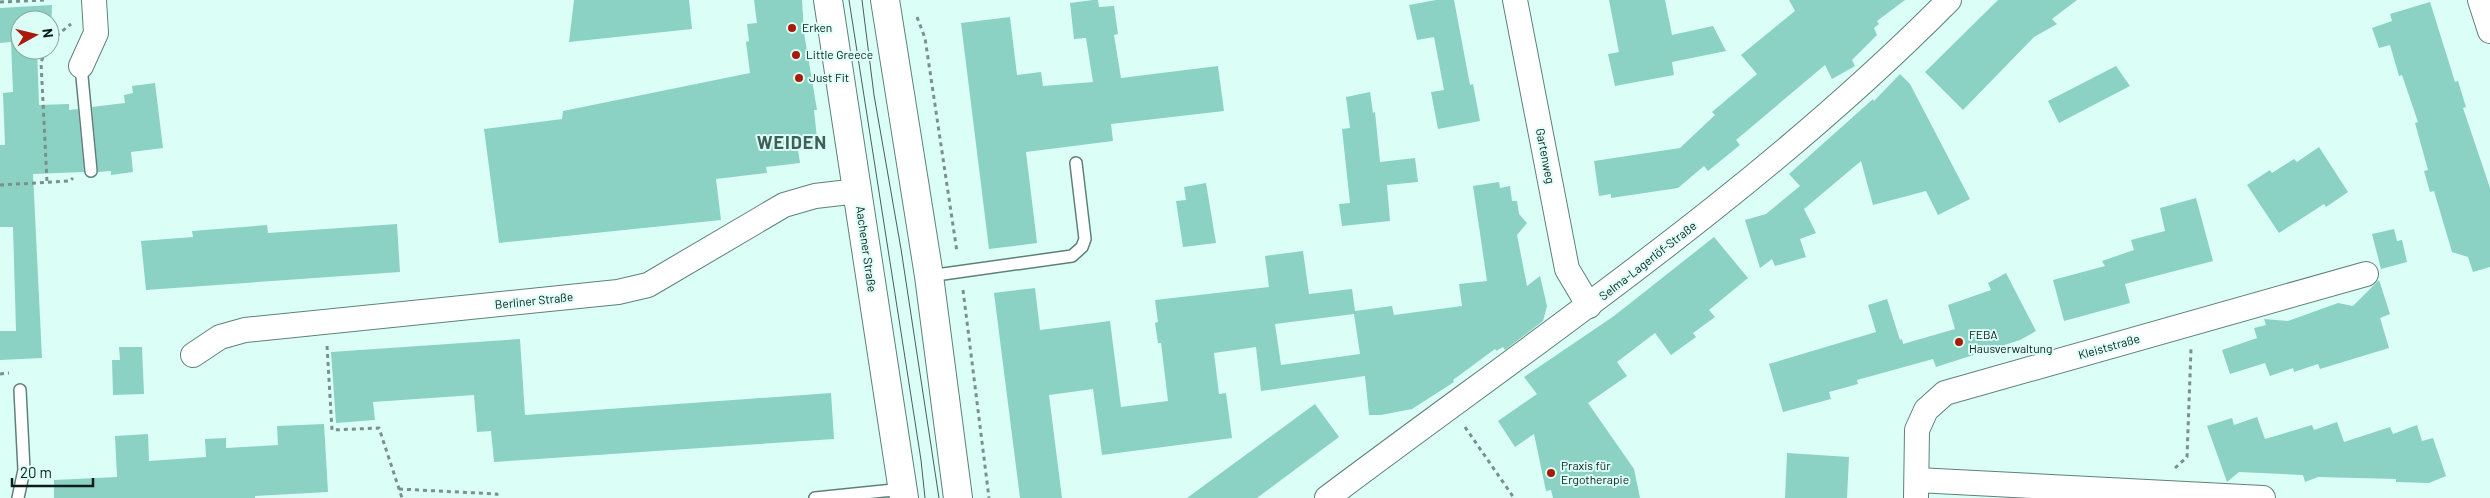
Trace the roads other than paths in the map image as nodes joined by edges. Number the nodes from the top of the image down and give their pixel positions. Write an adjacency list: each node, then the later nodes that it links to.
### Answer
1 (94, 0): 8 (street)
2 (828, 0): 11 (main road, Aachener Straße)
3 (885, 0): 13 (main road)
4 (1515, 0): 14 (street, Gartenweg)
5 (1949, 0): 14 (street, Selma-Lagerlöf-Straße)
6 (2484, 5): 7 (street)
7 (2490, 31)
8 (81, 66): 10 (lane)
9 (1076, 163): 13 (lane)
10 (91, 171)
11 (858, 191): 15 (street, Berliner Straße); 18 (main road, Aachener Straße)
12 (2366, 274): 17 (street, Kleiststraße)
13 (929, 276): 21 (main road)
14 (1589, 306): 22 (street, Selma-Lagerlöf-Straße)
15 (193, 355)
16 (20, 390): 19 (lane)
17 (1916, 489): 23 (street, Kleiststraße)
18 (903, 494): 20 (lane)
19 (18, 498)
20 (816, 498)
21 (958, 498)
22 (1326, 498)
23 (2263, 498)

